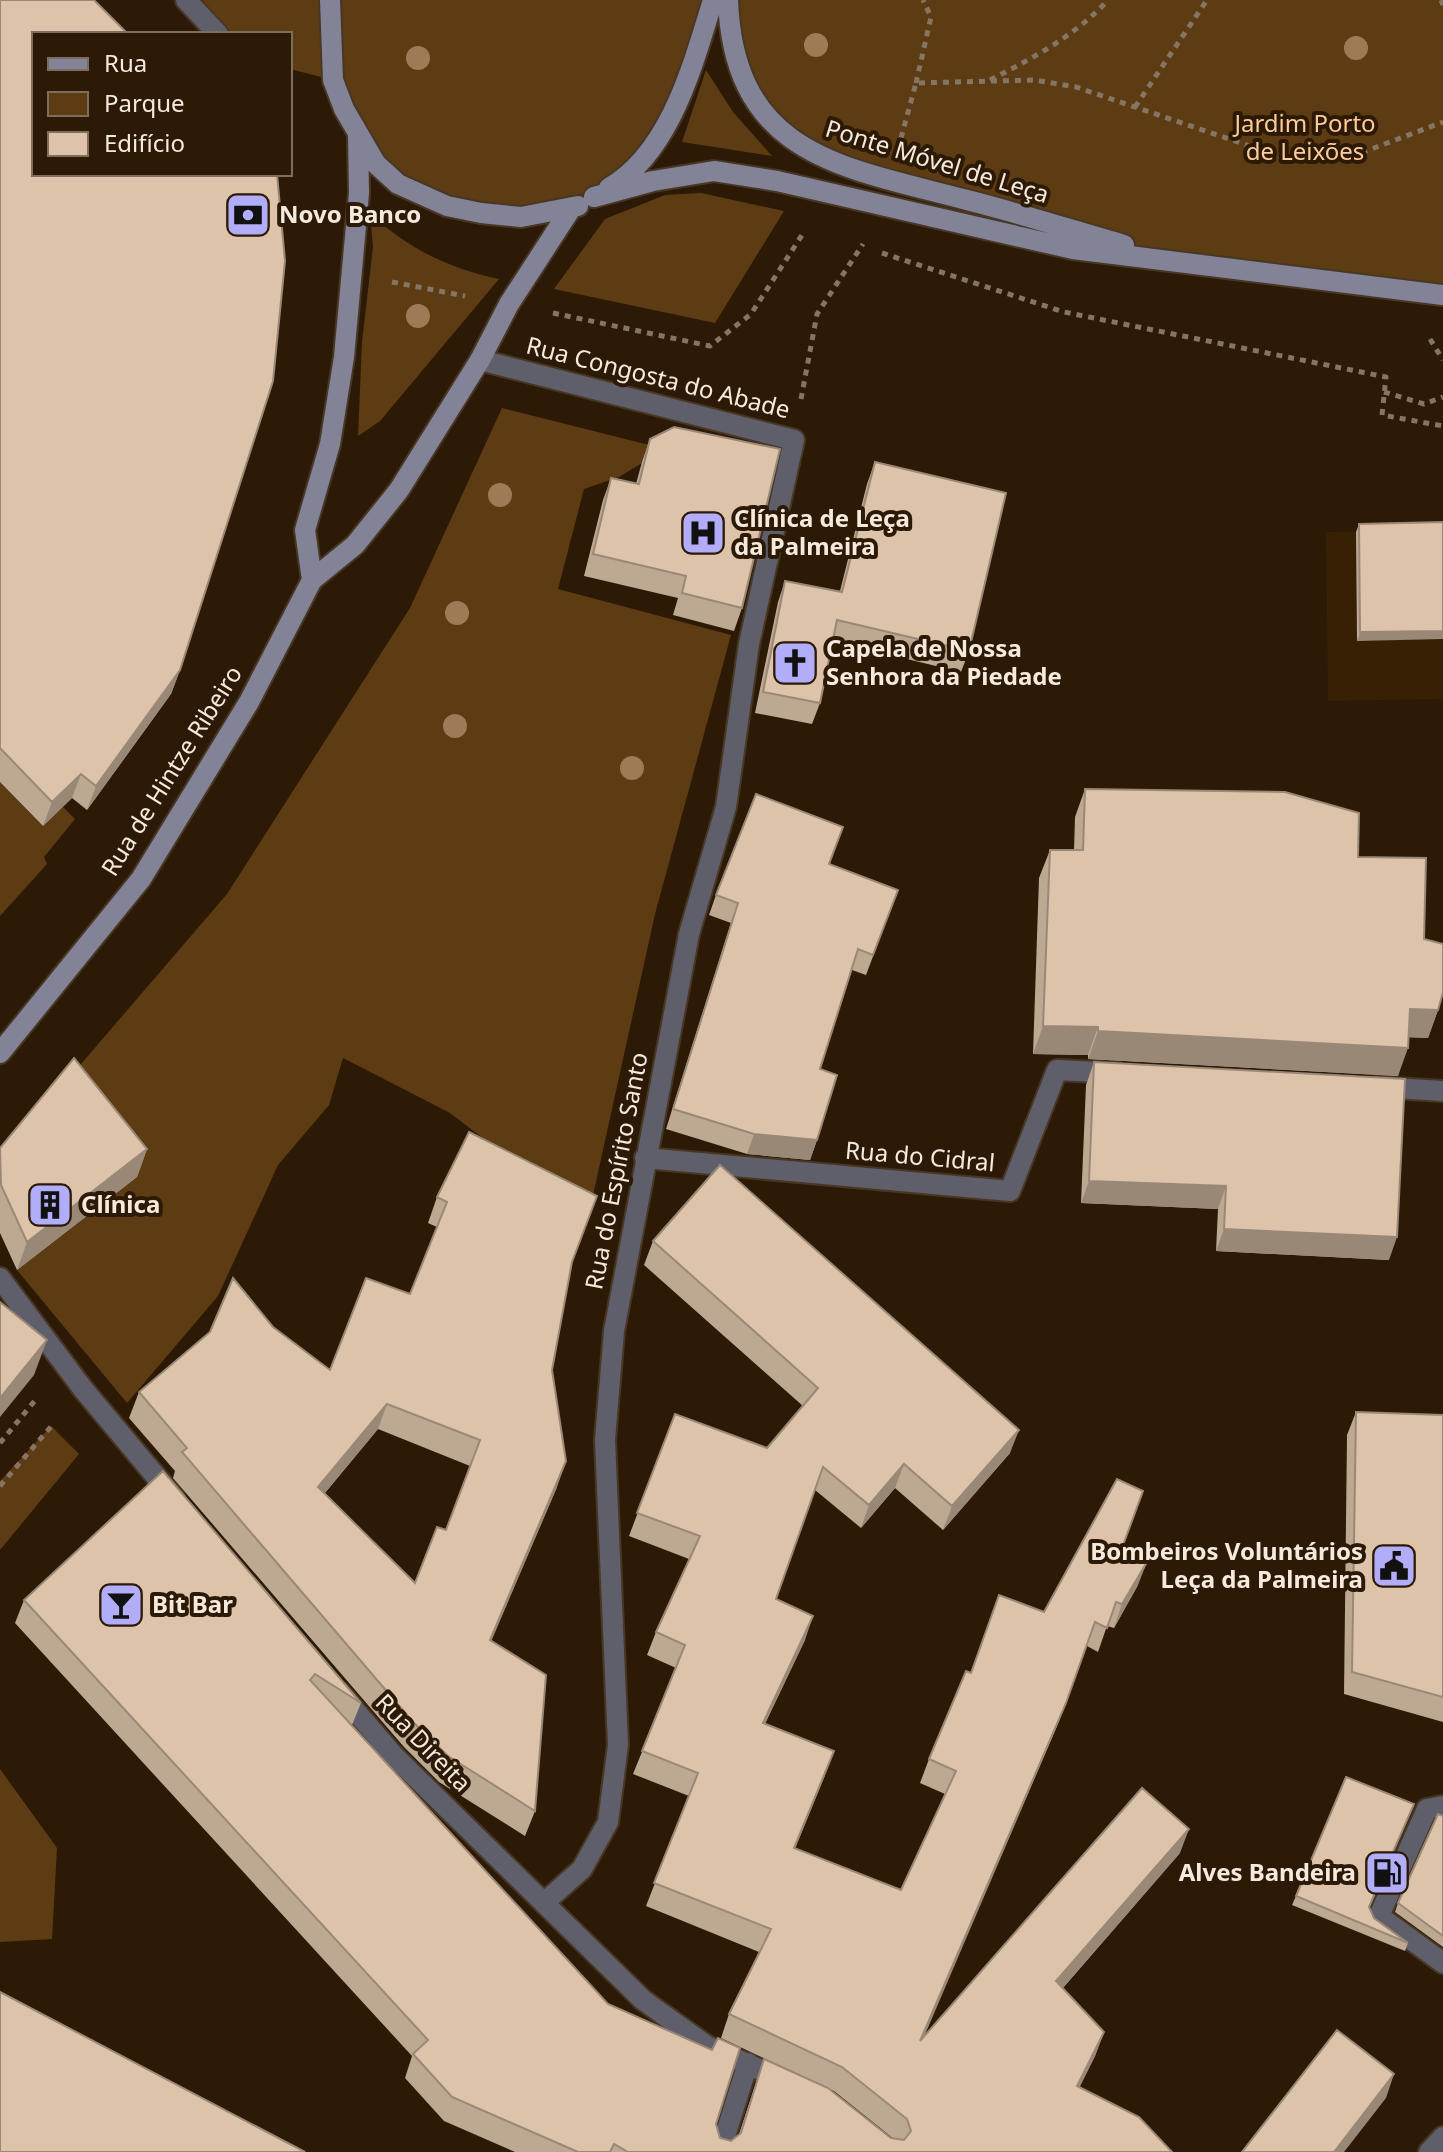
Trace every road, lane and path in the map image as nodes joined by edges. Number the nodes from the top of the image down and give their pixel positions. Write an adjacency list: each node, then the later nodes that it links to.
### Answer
1 (186, 0): 8 (street)
2 (330, 0): 13 (main road)
3 (713, 0): 15 (main road)
4 (728, 0): 14 (main road, Ponte Móvel de Leça)
5 (923, 0): 9 (path)
6 (1108, 0): 10 (path)
7 (1207, 0): 11 (path)
8 (216, 32)
9 (916, 83): 10 (path); 14 (path)
10 (986, 83): 11 (path)
11 (1135, 107): 12 (path)
12 (1443, 122)
13 (358, 131): 16 (main road); 19 (main road)
14 (887, 180): 18 (main road, Ponte Móvel de Leça)
15 (594, 197): 16 (main road); 18 (main road, Ponte Móvel de Leça)
16 (570, 210): 21 (main road, Rua de Hintze Ribeiro)
17 (811, 223): 22 (path)
18 (1178, 261): 20 (main road, Ponte Móvel de Leça)
19 (353, 275): 21 (path); 30 (main road)
20 (1443, 295)
21 (509, 304): 24 (main road, Rua de Hintze Ribeiro)
22 (542, 311)
23 (1430, 339): 25 (path)
24 (480, 360): 29 (street, Rua Congosta do Abade); 30 (main road, Rua de Hintze Ribeiro)
25 (1443, 360)
26 (1384, 392): 27 (path); 28 (path); 29 (path, Rua Congosta do Abade)
27 (1443, 397)
28 (1443, 426)
29 (794, 440): 35 (street, Rua do Espírito Santo)
30 (312, 580): 31 (main road, Rua de Hintze Ribeiro)
31 (0, 1053)
32 (1134, 1074): 35 (street, Rua do Cidral)
33 (1350, 1086): 34 (street)
34 (1443, 1091)
35 (645, 1158): 44 (street, Rua do Espírito Santo)
36 (0, 1278): 37 (street)
37 (83, 1389): 40 (path); 41 (street)
38 (18, 1421): 39 (path)
39 (0, 1443)
40 (0, 1486)
41 (187, 1514)
42 (322, 1671): 44 (street, Rua Direita)
43 (1443, 1806): 45 (street)
44 (546, 1901): 46 (street, Rua Direita)
45 (1443, 1963)
46 (748, 2063): 47 (street, Rua Direita); 49 (street)
47 (800, 2088)
48 (1443, 2137): 50 (street)
49 (720, 2152)
50 (1429, 2152)

